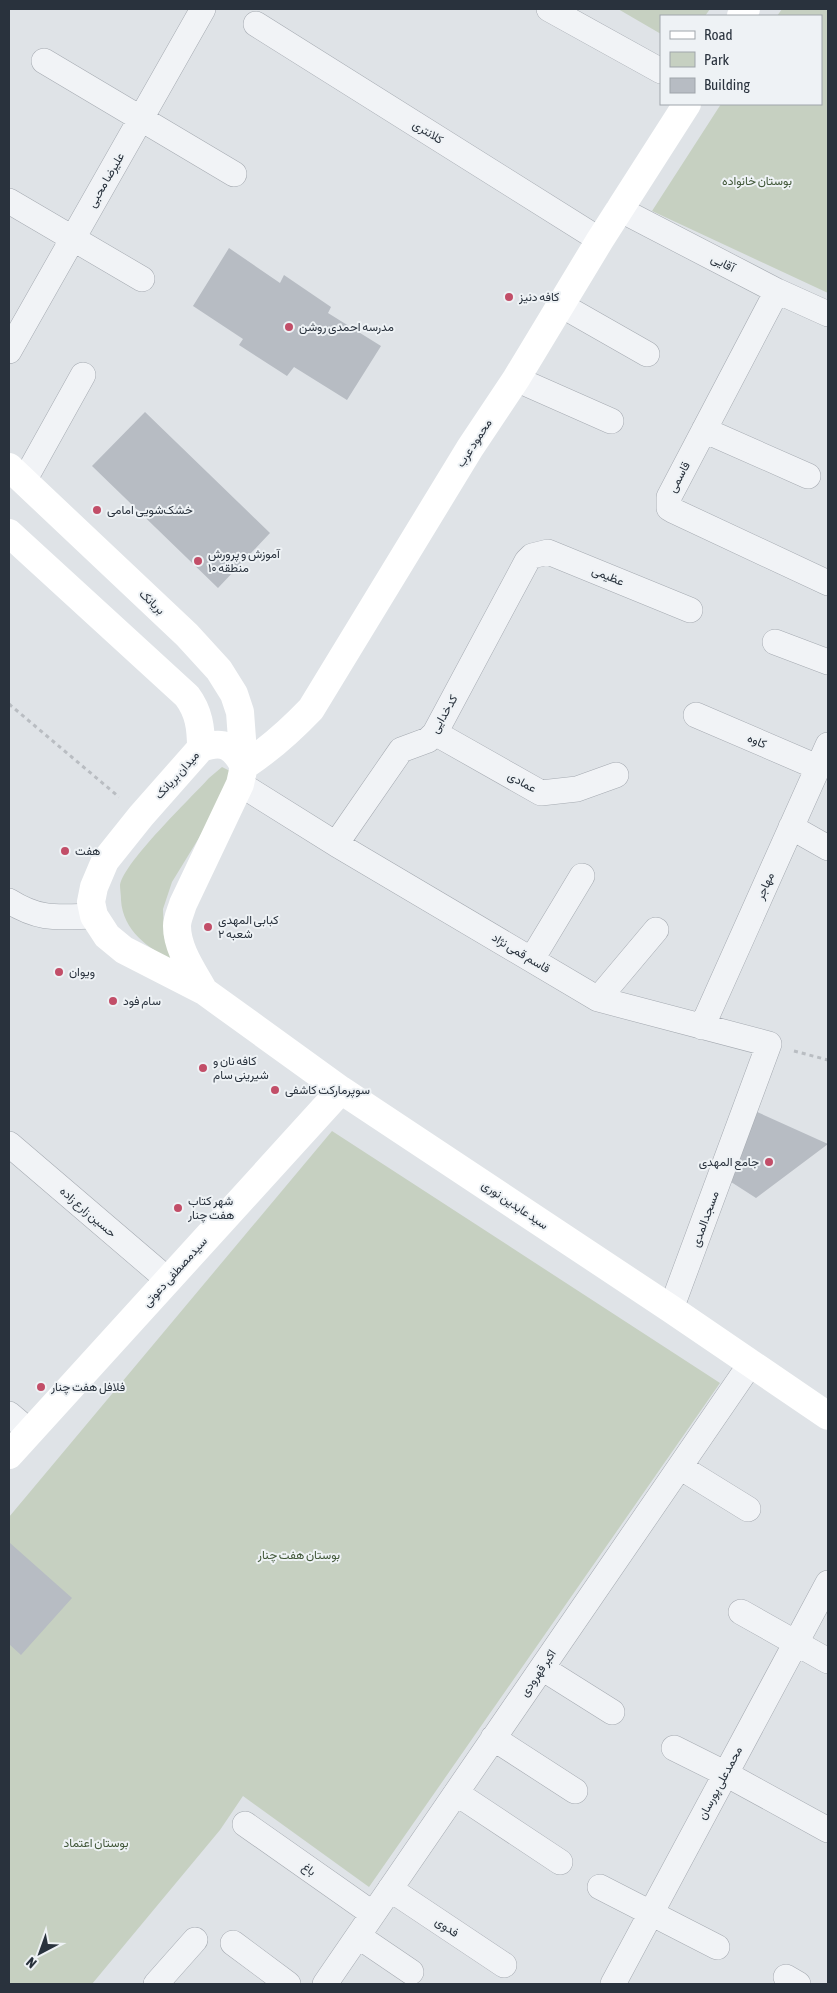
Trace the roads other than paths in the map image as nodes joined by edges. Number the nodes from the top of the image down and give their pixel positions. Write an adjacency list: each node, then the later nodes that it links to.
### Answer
1 (203, 9): 7 (street, علیرضا محبی)
2 (549, 9): 5 (street)
3 (256, 24): 12 (street, کلانتری)
4 (44, 61): 7 (street)
5 (660, 70)
6 (685, 105): 10 (main road, محمود عرب)
7 (140, 118): 8 (street); 11 (street, علیرضا محبی)
8 (234, 174)
9 (9, 201): 11 (street)
10 (619, 209): 12 (main road, محمود عرب); 14 (street, آقایی)
11 (73, 238): 13 (street); 17 (street, علیرضا محبی)
12 (600, 240): 15 (main road, محمود عرب)
13 (142, 278)
14 (777, 291): 16 (street, آقایی); 22 (street, قاسمی)
15 (561, 305): 18 (street); 20 (main road, محمود عرب)
16 (828, 314)
17 (9, 351)
18 (647, 354)
19 (83, 375): 23 (street)
20 (516, 379): 21 (street); 36 (main road, محمود عرب)
21 (611, 421)
22 (704, 430): 24 (street); 27 (street, قاسمی)
23 (16, 474): 36 (main road, بریانک)
24 (808, 476)
25 (9, 533): 34 (main road)
26 (527, 561): 28 (street, عظیمی); 32 (street, کدخدایی)
27 (828, 583)
28 (690, 610)
29 (775, 642): 30 (street)
30 (828, 662)
31 (696, 715): 35 (street, کاوه)
32 (435, 733): 37 (street, عمادی); 39 (street, کدخدایی)
33 (828, 745): 35 (street, مهاجر)
34 (201, 748): 36 (main road, میدان بریانک); 43 (main road, میدان بریانک)
35 (817, 767): 38 (street, مهاجر)
36 (242, 775): 39 (street, قاسم قمی نژاد); 46 (main road)
37 (616, 775)
38 (791, 828): 40 (street); 48 (street, مهاجر)
39 (336, 844): 45 (street, قاسم قمی نژاد)
40 (828, 848)
41 (582, 876): 45 (street)
42 (9, 901): 43 (street)
43 (94, 916): 46 (main road)
44 (656, 930): 47 (street)
45 (532, 959): 47 (street, قاسم قمی نژاد)
46 (204, 991): 50 (main road, سید عابدین نوری)
47 (598, 999): 48 (street, قاسم قمی نژاد)
48 (702, 1027): 49 (street, قاسم قمی نژاد)
49 (769, 1044): 53 (street, مسجدالمدی)
50 (341, 1090): 52 (main road, سیدمصطفی دعوتی); 53 (main road, سید عابدین نوری)
51 (9, 1144): 52 (street, حسین زارع زاده)
52 (168, 1280): 56 (main road, سیدمصطفی دعوتی)
53 (671, 1309): 54 (main road, سید عابدین نوری)
54 (751, 1363): 55 (main road, سید عابدین نوری); 58 (street, اکبر قهرودی)
55 (828, 1416)
56 (19, 1422): 57 (main road, سیدمصطفی دعوتی)
57 (9, 1455)
58 (680, 1466): 59 (street); 64 (street, اکبر قهرودی)
59 (748, 1509)
60 (828, 1583): 62 (street, محمدعلی پورسان)
61 (741, 1612): 62 (street)
62 (796, 1643): 63 (street); 68 (street, محمدعلی پورسان)
63 (828, 1661)
64 (542, 1668): 65 (street); 66 (street, اکبر قهرودی)
65 (612, 1712)
66 (493, 1738): 69 (street); 70 (street, اکبر قهرودی)
67 (674, 1748): 68 (street)
68 (726, 1774): 72 (street); 77 (street, محمدعلی پورسان)
69 (575, 1791)
70 (456, 1793): 73 (street); 75 (street, اکبر قهرودی)
71 (245, 1824): 76 (street, باغ)
72 (828, 1830)
73 (560, 1862)
74 (600, 1887): 77 (street)
75 (390, 1889): 76 (street, اکبر قهرودی); 82 (street, فدوی)
76 (373, 1914): 78 (street, اکبر قهرودی)
77 (650, 1914): 81 (street); 87 (street, محمدعلی پورسان)
78 (358, 1936): 83 (street); 86 (street, اکبر قهرودی)
79 (195, 1940): 84 (street)
80 (233, 1943): 85 (street)
81 (717, 1947)
82 (504, 1965)
83 (411, 1972)
84 (156, 1984)
85 (288, 1984)
86 (325, 1984)
87 (612, 1984)

